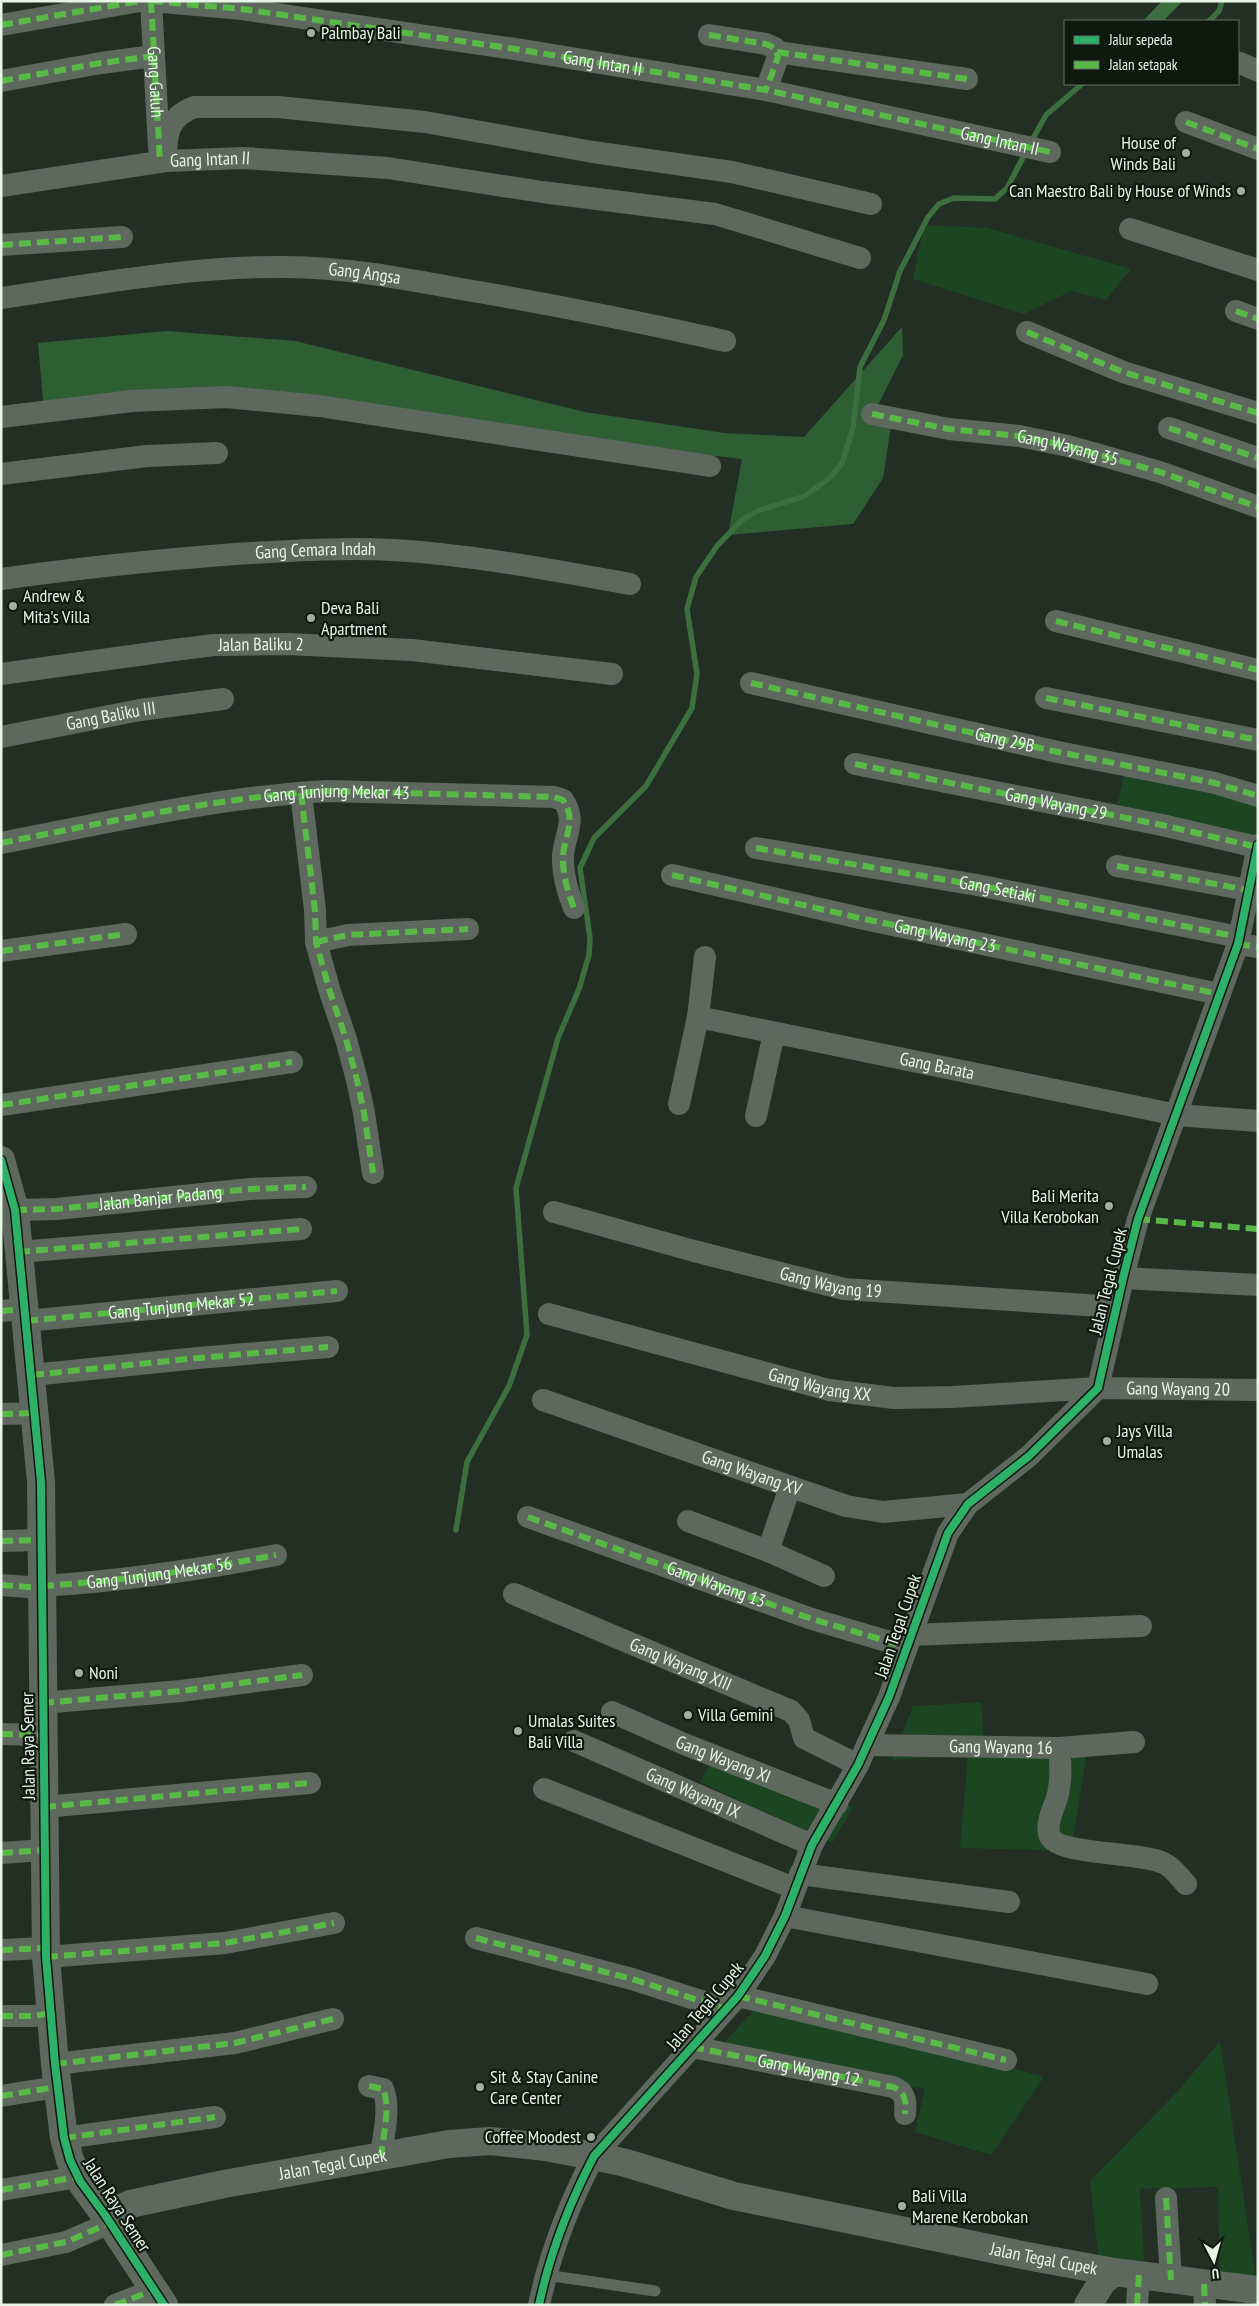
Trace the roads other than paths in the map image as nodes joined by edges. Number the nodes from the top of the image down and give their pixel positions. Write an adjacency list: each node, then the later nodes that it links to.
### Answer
1 (140, 1): 3 (street)
2 (151, 1): 6 (street, Gang Galuh); 9 (street, Gang Intan II)
3 (1, 25)
4 (709, 35): 5 (street)
5 (777, 52): 7 (street); 9 (street)
6 (154, 56): 8 (street); 13 (street, Gang Galuh)
7 (967, 79)
8 (1, 81)
9 (766, 90): 12 (street, Gang Intan II)
10 (1186, 122): 11 (street)
11 (1258, 149)
12 (1050, 152)
13 (163, 162): 14 (street, Gang Intan II); 15 (street); 19 (street, Gang Intan II)
14 (1, 186)
15 (871, 204)
16 (1130, 229): 20 (street)
17 (122, 237): 18 (street)
18 (1, 245)
19 (860, 258)
20 (1258, 270)
21 (1, 298): 25 (street, Gang Angsa)
22 (1236, 311): 23 (street)
23 (1258, 318)
24 (1027, 332): 26 (street)
25 (725, 340)
26 (1258, 413)
27 (872, 414): 34 (street, Gang Wayang 35)
28 (1, 417): 32 (street)
29 (1169, 428): 31 (street)
30 (217, 453): 33 (street)
31 (1258, 458)
32 (710, 466)
33 (1, 474)
34 (1258, 507)
35 (1, 579): 36 (street, Gang Cemara Indah)
36 (630, 584)
37 (1056, 621): 38 (street)
38 (1258, 670)
39 (1, 674): 40 (street, Jalan Baliku 2)
40 (612, 674)
41 (751, 683): 48 (street, Gang 29B)
42 (1046, 698): 45 (street)
43 (223, 699): 44 (street, Gang Baliku III)
44 (1, 738)
45 (1258, 740)
46 (855, 764): 50 (street, Gang Wayang 29)
47 (300, 792): 49 (street, Gang Tunjung Mekar 43); 55 (street, Gang Tunjung Mekar 43); 58 (street)
48 (1258, 796)
49 (1, 843)
50 (1257, 846): 54 (street, Jalan Tegal Cupek)
51 (756, 848): 59 (street, Gang Setiaki)
52 (1117, 866): 54 (street)
53 (672, 875): 62 (street, Gang Wayang 23)
54 (1248, 890): 59 (street, Jalan Tegal Cupek)
55 (574, 908)
56 (468, 929): 58 (street)
57 (126, 934): 60 (street)
58 (316, 942): 72 (street)
59 (1245, 942): 62 (street, Jalan Tegal Cupek)
60 (1, 951)
61 (705, 957): 63 (street)
62 (1219, 994): 68 (street, Jalan Tegal Cupek)
63 (698, 1017): 64 (street, Gang Barata); 66 (street)
64 (774, 1033): 68 (street, Gang Barata); 69 (street)
65 (292, 1062): 67 (street)
66 (679, 1104)
67 (1, 1105)
68 (1177, 1115): 70 (street, Gang Barata); 77 (street, Jalan Tegal Cupek)
69 (756, 1116)
70 (1258, 1122)
71 (1, 1160): 76 (street, Jalan Raya Semer)
72 (373, 1173)
73 (306, 1188): 76 (street, Jalan Banjar Padang)
74 (554, 1212): 80 (street, Gang Wayang 19)
75 (301, 1229): 76 (street)
76 (13, 1230): 81 (street, Jalan Raya Semer)
77 (1123, 1278): 78 (street); 80 (street, Jalan Tegal Cupek)
78 (1258, 1285)
79 (337, 1291): 81 (street, Gang Tunjung Mekar 52)
80 (1116, 1307): 85 (street, Jalan Tegal Cupek)
81 (17, 1314): 84 (street, Jalan Raya Semer)
82 (549, 1314): 85 (street, Gang Wayang XX)
83 (328, 1347): 84 (street)
84 (32, 1375): 88 (street, Jalan Raya Semer)
85 (1098, 1388): 86 (street, Gang Wayang 20); 91 (street, Jalan Tegal Cupek)
86 (1258, 1390)
87 (543, 1400): 90 (street, Gang Wayang XV)
88 (35, 1413): 89 (street); 94 (street, Jalan Raya Semer)
89 (1, 1414)
90 (790, 1486): 91 (street, Gang Wayang XV); 96 (street)
91 (968, 1504): 103 (street, Jalan Tegal Cupek)
92 (528, 1517): 103 (street, Gang Wayang 13)
93 (688, 1521): 96 (street)
94 (42, 1540): 95 (street); 100 (street, Jalan Raya Semer)
95 (1, 1542)
96 (768, 1551): 98 (street)
97 (276, 1555): 100 (street, Gang Tunjung Mekar 56)
98 (824, 1576)
99 (1, 1585): 100 (street, Gang Tunjung Mekar 56)
100 (42, 1587): 105 (street, Jalan Raya Semer)
101 (514, 1594): 113 (street, Gang Wayang XIII)
102 (1141, 1626): 103 (street)
103 (909, 1641): 111 (street, Jalan Tegal Cupek)
104 (302, 1675): 105 (street)
105 (42, 1703): 108 (street, Jalan Raya Semer)
106 (612, 1712): 116 (street, Gang Wayang XI)
107 (1, 1734): 108 (street)
108 (43, 1735): 117 (street, Jalan Raya Semer)
109 (574, 1740): 118 (street, Gang Wayang IX)
110 (1134, 1742): 112 (street, Gang Wayang 16)
111 (867, 1745): 112 (street, Gang Wayang 16); 113 (street, Jalan Tegal Cupek)
112 (1059, 1748): 122 (street)
113 (858, 1765): 116 (street, Jalan Tegal Cupek)
114 (310, 1783): 117 (street)
115 (544, 1789): 121 (street)
116 (837, 1804): 118 (street, Jalan Tegal Cupek)
117 (44, 1807): 119 (street, Jalan Raya Semer)
118 (812, 1844): 121 (street, Jalan Tegal Cupek)
119 (45, 1850): 120 (street); 128 (street, Jalan Raya Semer)
120 (1, 1853)
121 (797, 1881): 123 (street); 124 (street, Jalan Tegal Cupek)
122 (1186, 1884)
123 (1009, 1902)
124 (785, 1916): 129 (street); 130 (street, Jalan Tegal Cupek)
125 (334, 1923): 128 (street)
126 (476, 1938): 130 (street)
127 (1, 1950): 128 (street)
128 (46, 1953): 131 (street, Jalan Raya Semer)
129 (1147, 1984)
130 (732, 2002): 134 (street, Jalan Tegal Cupek); 135 (street)
131 (51, 2013): 132 (street); 136 (street, Jalan Raya Semer)
132 (1, 2016)
133 (333, 2019): 136 (street)
134 (692, 2047): 139 (street, Gang Wayang 12); 143 (street, Jalan Tegal Cupek)
135 (1006, 2060)
136 (56, 2075): 138 (street); 141 (street, Jalan Raya Semer)
137 (369, 2086): 142 (street)
138 (1, 2096)
139 (905, 2114)
140 (215, 2117): 141 (street)
141 (64, 2138): 144 (street, Jalan Raya Semer)
142 (381, 2156): 143 (street, Jalan Tegal Cupek); 147 (street, Jalan Tegal Cupek)
143 (594, 2156): 149 (street, Jalan Tegal Cupek); 150 (street, Jalan Tegal Cupek)
144 (78, 2177): 145 (street); 147 (street, Jalan Raya Semer)
145 (1, 2190)
146 (1166, 2198): 151 (street)
147 (108, 2219): 148 (street); 155 (street, Jalan Raya Semer)
148 (1, 2255)
149 (1126, 2273): 151 (street, Jalan Tegal Cupek); 158 (street); 159 (street)
150 (546, 2275): 153 (lane); 157 (street, Jalan Tegal Cupek)
151 (1170, 2280): 154 (street, Jalan Tegal Cupek)
152 (1258, 2290): 154 (street, Jalan Tegal Cupek)
153 (656, 2291)
154 (1204, 2294)
155 (159, 2298): 156 (street)
156 (115, 2305)
157 (539, 2305)
158 (1088, 2305)
159 (1136, 2305)

